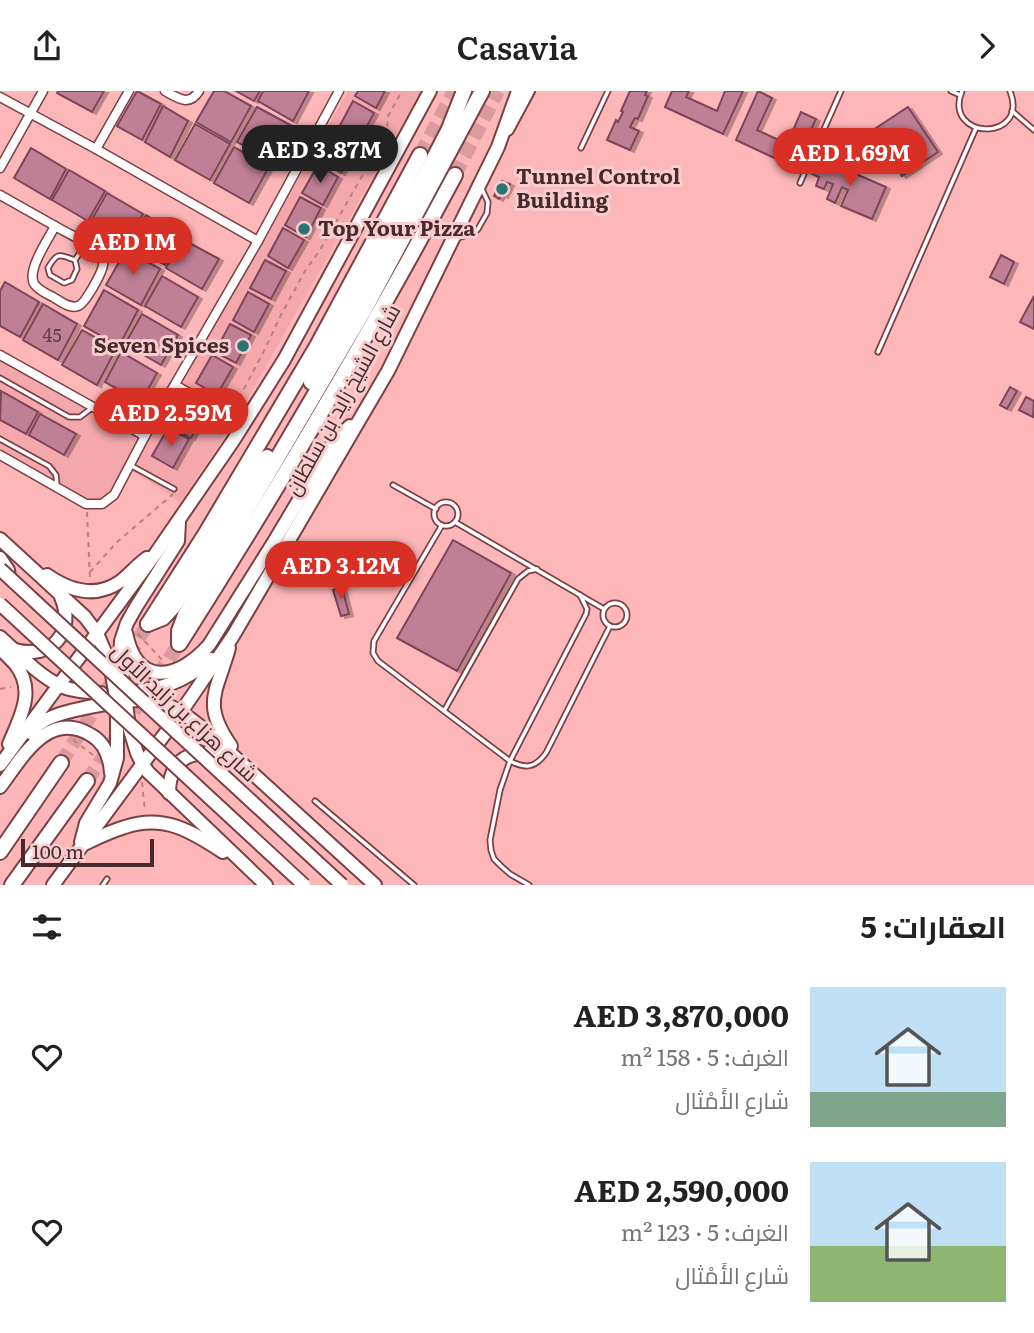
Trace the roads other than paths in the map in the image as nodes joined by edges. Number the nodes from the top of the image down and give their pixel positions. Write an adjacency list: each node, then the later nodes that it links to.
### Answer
1 (43, 91): 18 (street)
2 (129, 91): 23 (street)
3 (165, 91): 4 (street)
4 (199, 91)
5 (339, 91): 32 (street)
6 (464, 91): 24 (highway)
7 (482, 91): 26 (highway, شارع الشيخ زايد بن سلطان)
8 (519, 91): 21 (main road, شارع الشيخ زايد بن سلطان)
9 (529, 91): 21 (main road)
10 (608, 91): 22 (lane)
11 (841, 91): 28 (lane)
12 (951, 91): 14 (lane)
13 (1010, 91): 17 (lane)
14 (961, 93): 19 (lane)
15 (426, 95): 52 (main road)
16 (0, 97): 18 (street)
17 (1012, 111): 19 (lane); 20 (lane)
18 (30, 114): 23 (street); 25 (street)
19 (976, 128): 35 (lane)
20 (1034, 130)
21 (498, 147): 27 (main road, شارع الشيخ زايد بن سلطان)
22 (581, 148)
23 (96, 149): 32 (street)
24 (420, 155)
25 (0, 168)
26 (455, 175)
27 (480, 183): 31 (main road, شارع الشيخ زايد بن سلطان); 31 (lane)
28 (800, 183)
29 (0, 195): 30 (street)
30 (55, 226): 33 (street); 33 (street)
31 (452, 240): 42 (main road, شارع الشيخ زايد بن سلطان)
32 (258, 241): 38 (street)
33 (86, 244): 34 (lane)
34 (75, 260): 34 (lane)
35 (878, 352)
36 (0, 355): 41 (street)
37 (0, 378): 41 (lane)
38 (176, 385): 40 (street); 44 (street)
39 (234, 401): 40 (street)
40 (208, 404): 43 (street)
41 (94, 407): 44 (street)
42 (363, 412): 66 (main road); 68 (main road, شارع الشيخ زايد بن سلطان)
43 (229, 421)
44 (145, 436): 47 (street)
45 (0, 439): 49 (lane)
46 (0, 456): 49 (street)
47 (130, 465): 49 (street); 50 (lane)
48 (393, 485): 51 (lane)
49 (57, 488)
50 (174, 489)
51 (436, 509): 53 (lane); 54 (lane)
52 (179, 521): 56 (main road); 66 (main road)
53 (455, 521): 54 (lane); 59 (lane)
54 (442, 525): 74 (lane)
55 (0, 538): 58 (main road)
56 (156, 553): 58 (main road); 67 (main road)
57 (0, 558): 60 (main road)
58 (22, 560): 62 (main road)
59 (537, 569): 61 (lane); 74 (lane)
60 (5, 573): 95 (main road, شارع هزاع بن زايد الأول, bridge)
61 (580, 595): 64 (lane); 76 (lane)
62 (61, 597): 67 (main road); 71 (main road)
63 (0, 604): 94 (main road, bridge)
64 (604, 609): 65 (lane); 65 (lane)
65 (610, 626): 76 (lane)
66 (129, 629): 73 (main road)
67 (97, 633): 72 (main road); 73 (main road)
68 (233, 636): 73 (main road); 75 (main road, شارع الشيخ زايد بن سلطان); 79 (main road)
69 (0, 637): 71 (main road)
70 (0, 648): 77 (main road)
71 (14, 650): 72 (main road)
72 (58, 685): 73 (main road); 77 (main road)
73 (121, 697): 75 (main road); 77 (main road); 80 (main road); 82 (main road)
74 (444, 711): 76 (lane)
75 (181, 712): 79 (main road); 80 (main road, شارع الشيخ زايد بن سلطان)
76 (510, 761): 98 (lane)
77 (2, 763)
78 (61, 763): 87 (highway)
79 (243, 764): 84 (main road); 96 (main road)
80 (143, 765): 84 (main road); 86 (main road, شارع الشيخ زايد بن سلطان)
81 (87, 781): 90 (highway)
82 (110, 783): 83 (main road); 86 (main road)
83 (0, 786)
84 (169, 793): 88 (main road)
85 (315, 801): 97 (lane)
86 (81, 846): 88 (main road); 91 (main road, شارع الشيخ زايد بن سلطان)
87 (0, 852)
88 (247, 867): 93 (main road)
89 (107, 879): 92 (lane)
90 (12, 885)
91 (53, 885)
92 (103, 885)
93 (267, 885)
94 (304, 885)
95 (341, 885)
96 (375, 885)
97 (414, 885)
98 (529, 885)

